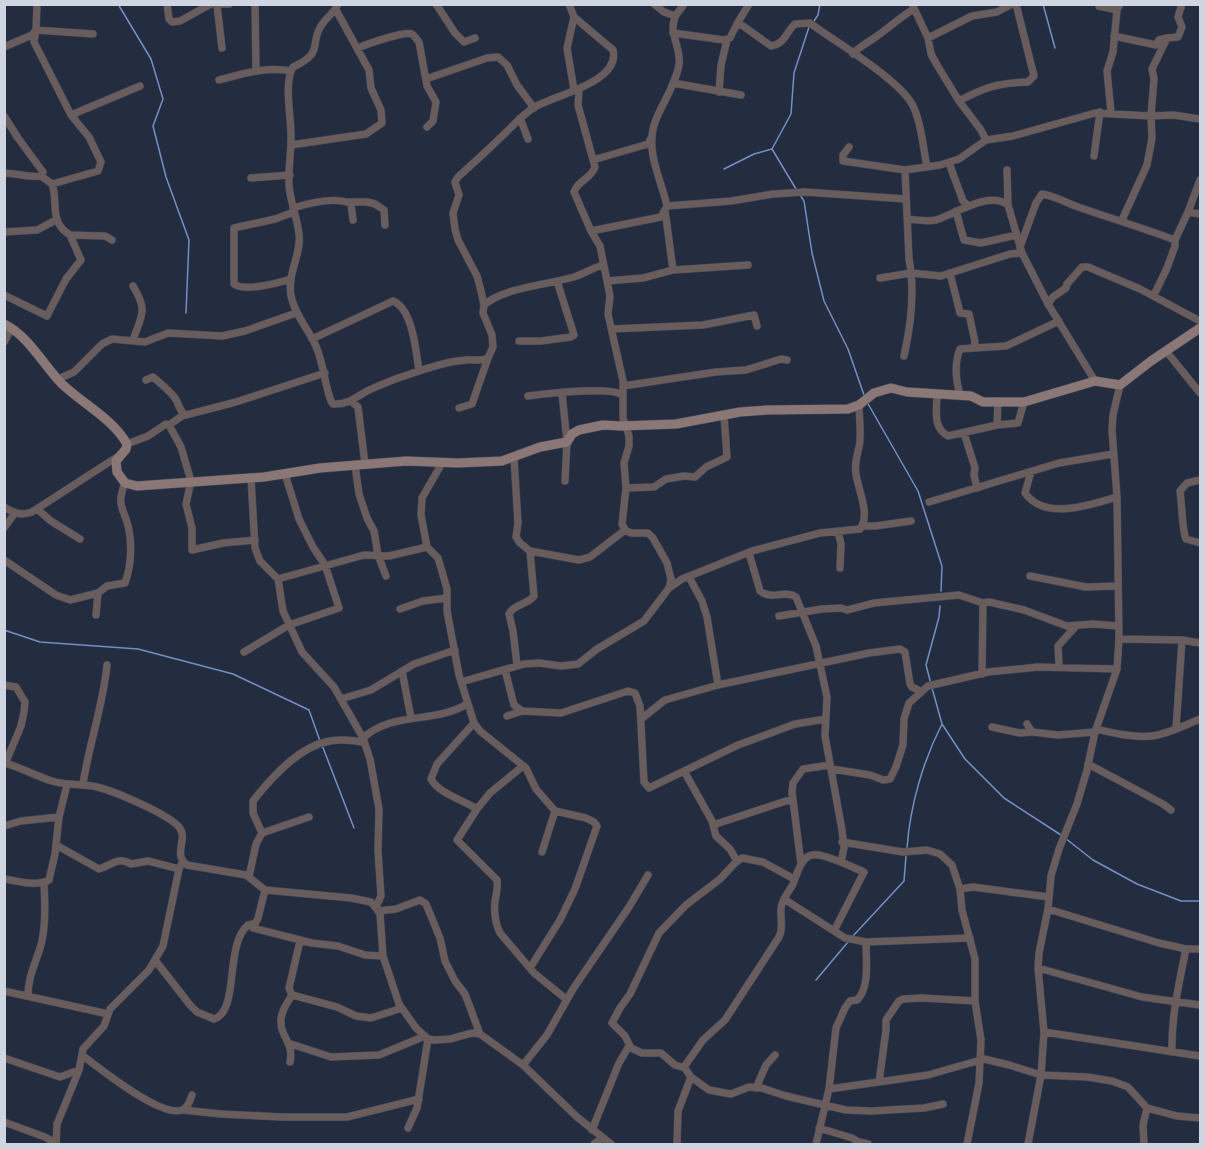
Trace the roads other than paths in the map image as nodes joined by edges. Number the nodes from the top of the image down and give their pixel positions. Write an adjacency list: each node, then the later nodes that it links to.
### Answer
1 (37, 4): 21 (street)
2 (167, 4): 11 (street)
3 (229, 4): 11 (street)
4 (255, 4): 34 (street)
5 (436, 4): 25 (street)
6 (569, 4): 19 (street)
7 (654, 4): 18 (street)
8 (684, 4): 18 (street)
9 (749, 4): 20 (street)
10 (1182, 4): 27 (street)
11 (214, 5): 30 (street)
12 (1099, 6): 16 (street)
13 (337, 7): 31 (street); 33 (street)
14 (913, 7): 26 (street); 32 (street)
15 (1014, 7): 17 (street); 42 (street)
16 (1118, 7): 24 (street)
17 (983, 9): 26 (street)
18 (675, 16): 22 (street)
19 (574, 17): 39 (street); 39 (street)
20 (737, 24): 28 (street); 32 (street)
21 (36, 30): 23 (street); 29 (street); 46 (street)
22 (673, 33): 28 (street); 37 (street)
23 (93, 34)
24 (1114, 36): 27 (street); 45 (street)
25 (475, 38)
26 (928, 38): 42 (street)
27 (1167, 38): 48 (street)
28 (727, 40): 40 (street)
29 (4, 46)
30 (222, 48)
31 (358, 48): 35 (street); 55 (street)
32 (853, 54): 60 (street)
33 (291, 70): 34 (street); 55 (street)
34 (256, 71): 36 (street)
35 (426, 79): 43 (street); 51 (street)
36 (219, 80)
37 (673, 84): 40 (street); 52 (street)
38 (140, 86): 46 (street)
39 (577, 90): 43 (street); 58 (street)
40 (719, 92): 41 (street)
41 (741, 95)
42 (959, 101): 54 (street)
43 (534, 108): 49 (street)
44 (1100, 112): 45 (street); 54 (street); 57 (street)
45 (1111, 112): 48 (street)
46 (71, 115): 68 (street)
47 (4, 116): 65 (street)
48 (1151, 116): 50 (street); 81 (street)
49 (520, 118): 53 (street); 103 (street)
50 (1200, 119)
51 (427, 127)
52 (652, 137): 58 (street); 73 (street)
53 (528, 139)
54 (986, 140): 59 (street)
55 (291, 145): 64 (street)
56 (849, 147): 61 (street)
57 (1094, 156)
58 (593, 160): 83 (street)
59 (949, 163): 60 (street); 72 (street)
60 (927, 167): 61 (street)
61 (905, 170): 69 (street)
62 (1007, 170): 71 (street)
63 (4, 173): 65 (street)
64 (290, 175): 66 (street); 74 (street)
65 (41, 176): 68 (street)
66 (251, 178)
67 (1200, 180): 76 (street)
68 (52, 184): 79 (street)
69 (906, 199): 73 (street); 78 (street)
70 (348, 202): 74 (street); 80 (street); 82 (street)
71 (1008, 205): 72 (street); 86 (street)
72 (969, 206): 75 (street)
73 (666, 208): 83 (street); 92 (street)
74 (294, 210): 96 (street); 96 (street)
75 (956, 211): 78 (street); 86 (street)
76 (1188, 212): 77 (street); 88 (street)
77 (1200, 214)
78 (908, 219): 93 (street)
79 (56, 220): 84 (street); 85 (street)
80 (353, 220)
81 (1122, 220): 88 (street); 89 (street)
82 (385, 225)
83 (591, 231): 91 (street)
84 (4, 232)
85 (70, 235): 87 (street); 100 (street)
86 (1016, 235): 89 (street)
87 (112, 240)
88 (1175, 240): 101 (street)
89 (1021, 250): 94 (street); 102 (street)
90 (748, 266): 92 (street)
91 (603, 267): 97 (street); 98 (street)
92 (673, 270): 98 (street)
93 (911, 273): 94 (street); 95 (street); 117 (street)
94 (950, 273): 115 (street)
95 (880, 278)
96 (291, 279): 104 (street)
97 (557, 281): 103 (street); 113 (street)
98 (608, 281): 110 (street)
99 (133, 286): 112 (street)
100 (4, 295)
101 (1154, 296): 102 (street); 106 (street)
102 (1048, 304): 105 (street)
103 (484, 305): 118 (street)
104 (296, 313): 111 (street); 112 (street)
105 (1059, 321): 115 (street); 124 (street)
106 (1200, 321)
107 (8, 326): 114 (street); 122 (street)
108 (757, 326): 110 (street)
109 (1200, 328): 116 (street)
110 (612, 329): 126 (street)
111 (312, 339): 120 (street); 121 (street)
112 (134, 340): 122 (street)
113 (519, 341)
114 (4, 342)
115 (974, 348): 130 (street)
116 (1166, 351): 125 (street); 128 (street)
117 (904, 356)
118 (488, 358): 120 (street); 136 (street)
119 (787, 360): 126 (street)
120 (419, 371): 132 (street)
121 (325, 373): 132 (street); 137 (street)
122 (58, 379): 144 (street)
123 (146, 380): 137 (street)
124 (1095, 381): 125 (street); 135 (street)
125 (1120, 385): 145 (street)
126 (622, 391): 127 (street); 141 (street)
127 (562, 393): 131 (street); 143 (street)
128 (1200, 393)
129 (937, 394): 130 (street); 133 (street); 142 (street)
130 (960, 395): 134 (street)
131 (528, 396)
132 (354, 401): 150 (street)
133 (863, 401): 138 (street); 167 (street)
134 (998, 401): 135 (street); 139 (street)
135 (1024, 402): 139 (street)
136 (459, 408)
137 (185, 415): 140 (street)
138 (724, 415): 141 (street); 159 (street)
139 (997, 424): 142 (street)
140 (169, 425): 144 (street); 156 (street)
141 (626, 425): 143 (street); 159 (street)
142 (964, 433): 160 (street)
143 (567, 442): 147 (street); 157 (street)
144 (127, 444): 146 (street)
145 (1113, 454): 152 (street); 161 (street)
146 (120, 455): 149 (street); 151 (street)
147 (514, 458): 148 (street); 175 (street)
148 (442, 463): 150 (street); 174 (street)
149 (104, 465): 151 (street); 164 (street)
150 (360, 465): 153 (street); 177 (street)
151 (116, 468): 158 (street)
152 (1031, 472): 160 (street); 161 (street)
153 (285, 474): 154 (street); 179 (street)
154 (251, 478): 156 (street); 172 (street)
155 (1200, 480): 173 (street)
156 (191, 481): 158 (street); 172 (street)
157 (566, 481)
158 (125, 483): 188 (street)
159 (626, 488): 169 (street)
160 (977, 488): 162 (street)
161 (1117, 497): 186 (street)
162 (929, 502)
163 (4, 507): 165 (street)
164 (37, 508): 165 (street); 171 (street)
165 (15, 513): 168 (street)
166 (911, 521): 167 (street)
167 (863, 526): 170 (street)
168 (4, 528)
169 (625, 530): 175 (street); 181 (street)
170 (838, 531): 176 (street); 180 (street)
171 (80, 539)
172 (255, 540): 185 (street)
173 (1200, 543)
174 (427, 547): 177 (street); 189 (street)
175 (530, 551): 205 (street)
176 (749, 553): 184 (street); 192 (street)
177 (378, 555): 179 (street); 182 (street)
178 (4, 560): 188 (street)
179 (325, 565): 185 (street); 195 (street)
180 (840, 568)
181 (669, 574): 184 (street); 187 (street)
182 (386, 576)
183 (1030, 576): 186 (street)
184 (686, 578): 187 (street); 213 (street)
185 (278, 579): 195 (street)
186 (1117, 586): 197 (street)
187 (669, 588): 205 (street)
188 (98, 593): 193 (street)
189 (447, 598): 191 (street); 201 (street)
190 (983, 603): 192 (street); 196 (street); 210 (street)
191 (400, 609)
192 (803, 613): 194 (street); 203 (street)
193 (96, 615)
194 (779, 616)
195 (289, 625): 202 (street); 215 (street)
196 (1076, 626): 197 (street); 206 (street)
197 (1118, 626): 198 (street)
198 (1119, 639): 199 (street); 207 (street)
199 (1182, 640): 200 (street); 226 (street)
200 (1200, 643)
201 (455, 650): 209 (street); 211 (street)
202 (244, 652)
203 (820, 664): 213 (street); 214 (street); 221 (street)
204 (107, 665): 235 (street)
205 (517, 665): 208 (street)
206 (1059, 666): 207 (street); 210 (street)
207 (1117, 669): 227 (street)
208 (505, 670): 211 (street); 217 (street)
209 (402, 672): 215 (street); 219 (street)
210 (982, 674): 214 (street)
211 (461, 682): 216 (street)
212 (4, 685): 230 (street)
213 (718, 685): 220 (street)
214 (920, 691): 233 (street)
215 (340, 699): 229 (street)
216 (467, 704): 219 (street); 223 (street)
217 (522, 711): 218 (street); 220 (street)
218 (507, 716)
219 (411, 718): 229 (street)
220 (641, 719): 234 (street)
221 (826, 719): 233 (street); 234 (street)
222 (1200, 719): 226 (street)
223 (474, 723): 232 (street); 238 (street)
224 (1027, 724): 228 (street)
225 (992, 727): 228 (street)
226 (1176, 729): 227 (street)
227 (1096, 730): 228 (street); 231 (street)
228 (1032, 732)
229 (363, 740): 245 (street); 263 (street)
230 (5, 763): 236 (street)
231 (1088, 764): 239 (street); 261 (street)
232 (523, 766): 238 (street); 240 (street)
233 (831, 766): 237 (street); 246 (street)
234 (684, 771): 243 (street)
235 (83, 784): 236 (street); 249 (street)
236 (67, 785): 241 (street)
237 (793, 800): 243 (street); 252 (street)
238 (477, 809): 274 (street)
239 (1171, 810)
240 (555, 811): 248 (street); 274 (street)
241 (59, 817): 244 (street); 247 (street)
242 (309, 818): 245 (street)
243 (713, 825): 250 (street)
244 (4, 826)
245 (262, 833): 255 (street)
246 (842, 842): 251 (street); 259 (street)
247 (56, 845): 253 (street); 258 (street)
248 (542, 852)
249 (183, 861): 253 (street); 255 (street)
250 (737, 861): 257 (street); 289 (street)
251 (841, 862): 252 (street); 266 (street)
252 (801, 864): 257 (street)
253 (179, 869): 273 (street)
254 (648, 875): 279 (street)
255 (249, 877): 260 (street)
256 (4, 879): 258 (street)
257 (794, 879): 262 (street)
258 (44, 883): 277 (street)
259 (960, 889): 261 (street); 267 (street)
260 (265, 890): 263 (street); 265 (street)
261 (1049, 897): 264 (street)
262 (784, 899): 266 (street); 298 (street)
263 (377, 909): 272 (street); 286 (street)
264 (1048, 909): 270 (street); 275 (street)
265 (253, 928): 268 (street); 273 (street)
266 (834, 931): 269 (street)
267 (970, 938): 269 (street); 280 (street)
268 (300, 941): 272 (street); 278 (street)
269 (866, 942): 304 (street)
270 (1186, 949): 271 (street); 281 (street)
271 (1200, 950)
272 (383, 956): 283 (street)
273 (155, 960): 284 (street)
274 (530, 968): 279 (street)
275 (1038, 968): 281 (street); 285 (street)
276 (4, 992): 277 (street)
277 (28, 995): 284 (street)
278 (292, 995): 283 (street); 288 (street)
279 (566, 999): 297 (street)
280 (975, 1000): 295 (street); 302 (street)
281 (1176, 1002): 282 (street); 290 (street)
282 (1200, 1005)
283 (402, 1008): 287 (street)
284 (108, 1014): 291 (street)
285 (1044, 1032): 290 (street); 300 (street)
286 (480, 1034): 287 (street); 297 (street)
287 (427, 1038): 288 (street); 306 (street)
288 (288, 1042): 296 (street)
289 (629, 1046): 298 (street); 315 (street)
290 (1172, 1052): 293 (street)
291 (81, 1055): 299 (street); 310 (street)
292 (775, 1055): 303 (street)
293 (1200, 1056)
294 (4, 1058): 299 (street)
295 (979, 1061): 300 (street); 302 (street); 324 (street)
296 (290, 1062)
297 (523, 1065): 315 (street)
298 (685, 1068): 301 (street)
299 (79, 1070): 318 (street)
300 (1041, 1075): 309 (street); 325 (street)
301 (691, 1077): 303 (street); 321 (street)
302 (879, 1082): 304 (street)
303 (756, 1088): 308 (street)
304 (829, 1089): 308 (street)
305 (192, 1095): 310 (street)
306 (419, 1099): 310 (street); 313 (street)
307 (943, 1104): 308 (street)
308 (825, 1105): 314 (street)
309 (1147, 1108): 311 (street); 326 (street)
310 (183, 1110)
311 (1200, 1118)
312 (4, 1122): 318 (street)
313 (408, 1128)
314 (819, 1128): 317 (street); 322 (street)
315 (592, 1130): 316 (street)
316 (602, 1138): 319 (street); 320 (street)
317 (859, 1143): 323 (street)
318 (57, 1144)
319 (594, 1144)
320 (611, 1144)
321 (677, 1144)
322 (816, 1144)
323 (868, 1144)
324 (967, 1144)
325 (1028, 1144)
326 (1144, 1144)

